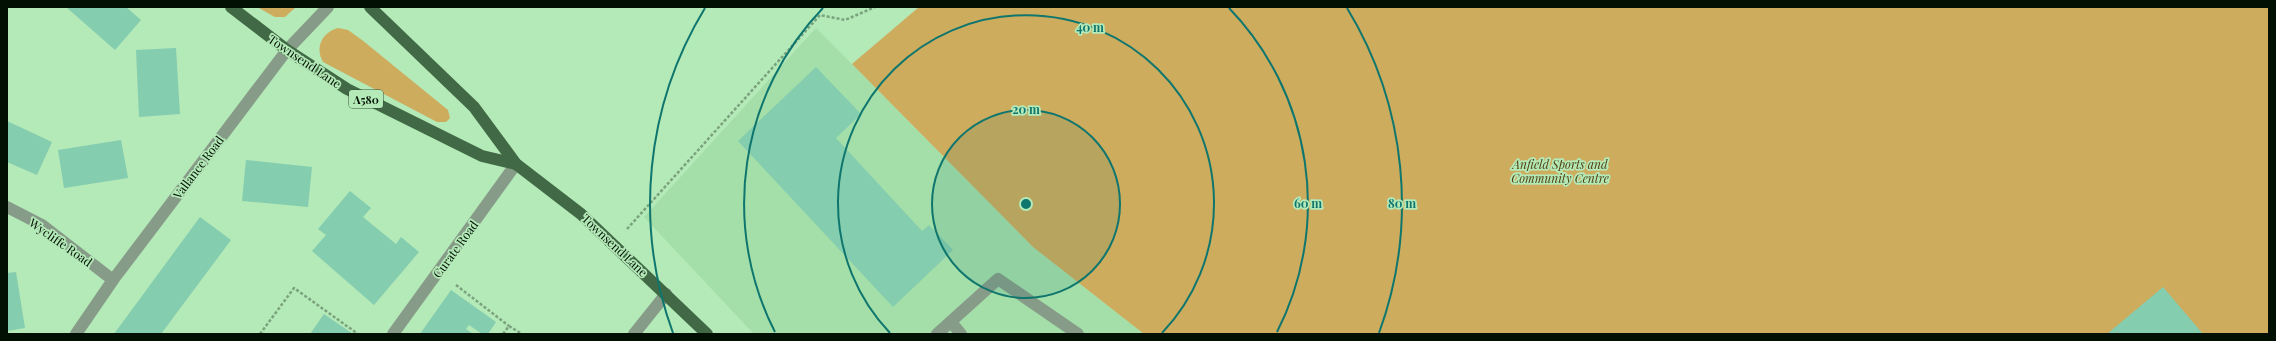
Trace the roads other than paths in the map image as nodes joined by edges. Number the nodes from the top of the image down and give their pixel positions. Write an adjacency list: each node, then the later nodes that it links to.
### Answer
1 (231, 7): 4 (main road, Townsend Lane / A580)
2 (328, 7): 4 (street, Vallance Road)
3 (370, 7): 5 (main road, Townsend Lane / A580)
4 (287, 50): 5 (main road, Townsend Lane / A580); 7 (street, Vallance Road)
5 (516, 164): 8 (main road, Townsend Lane / A580); 11 (street, Curate Road)
6 (7, 207): 7 (street, Wycliffe Road)
7 (113, 280): 10 (street, Vallance Road)
8 (666, 294): 12 (street); 13 (main road, Townsend Lane / A580)
9 (950, 322): 14 (street); 15 (street); 16 (street)
10 (76, 334)
11 (393, 334)
12 (634, 334)
13 (707, 334)
14 (936, 334)
15 (961, 334)
16 (1078, 334)

